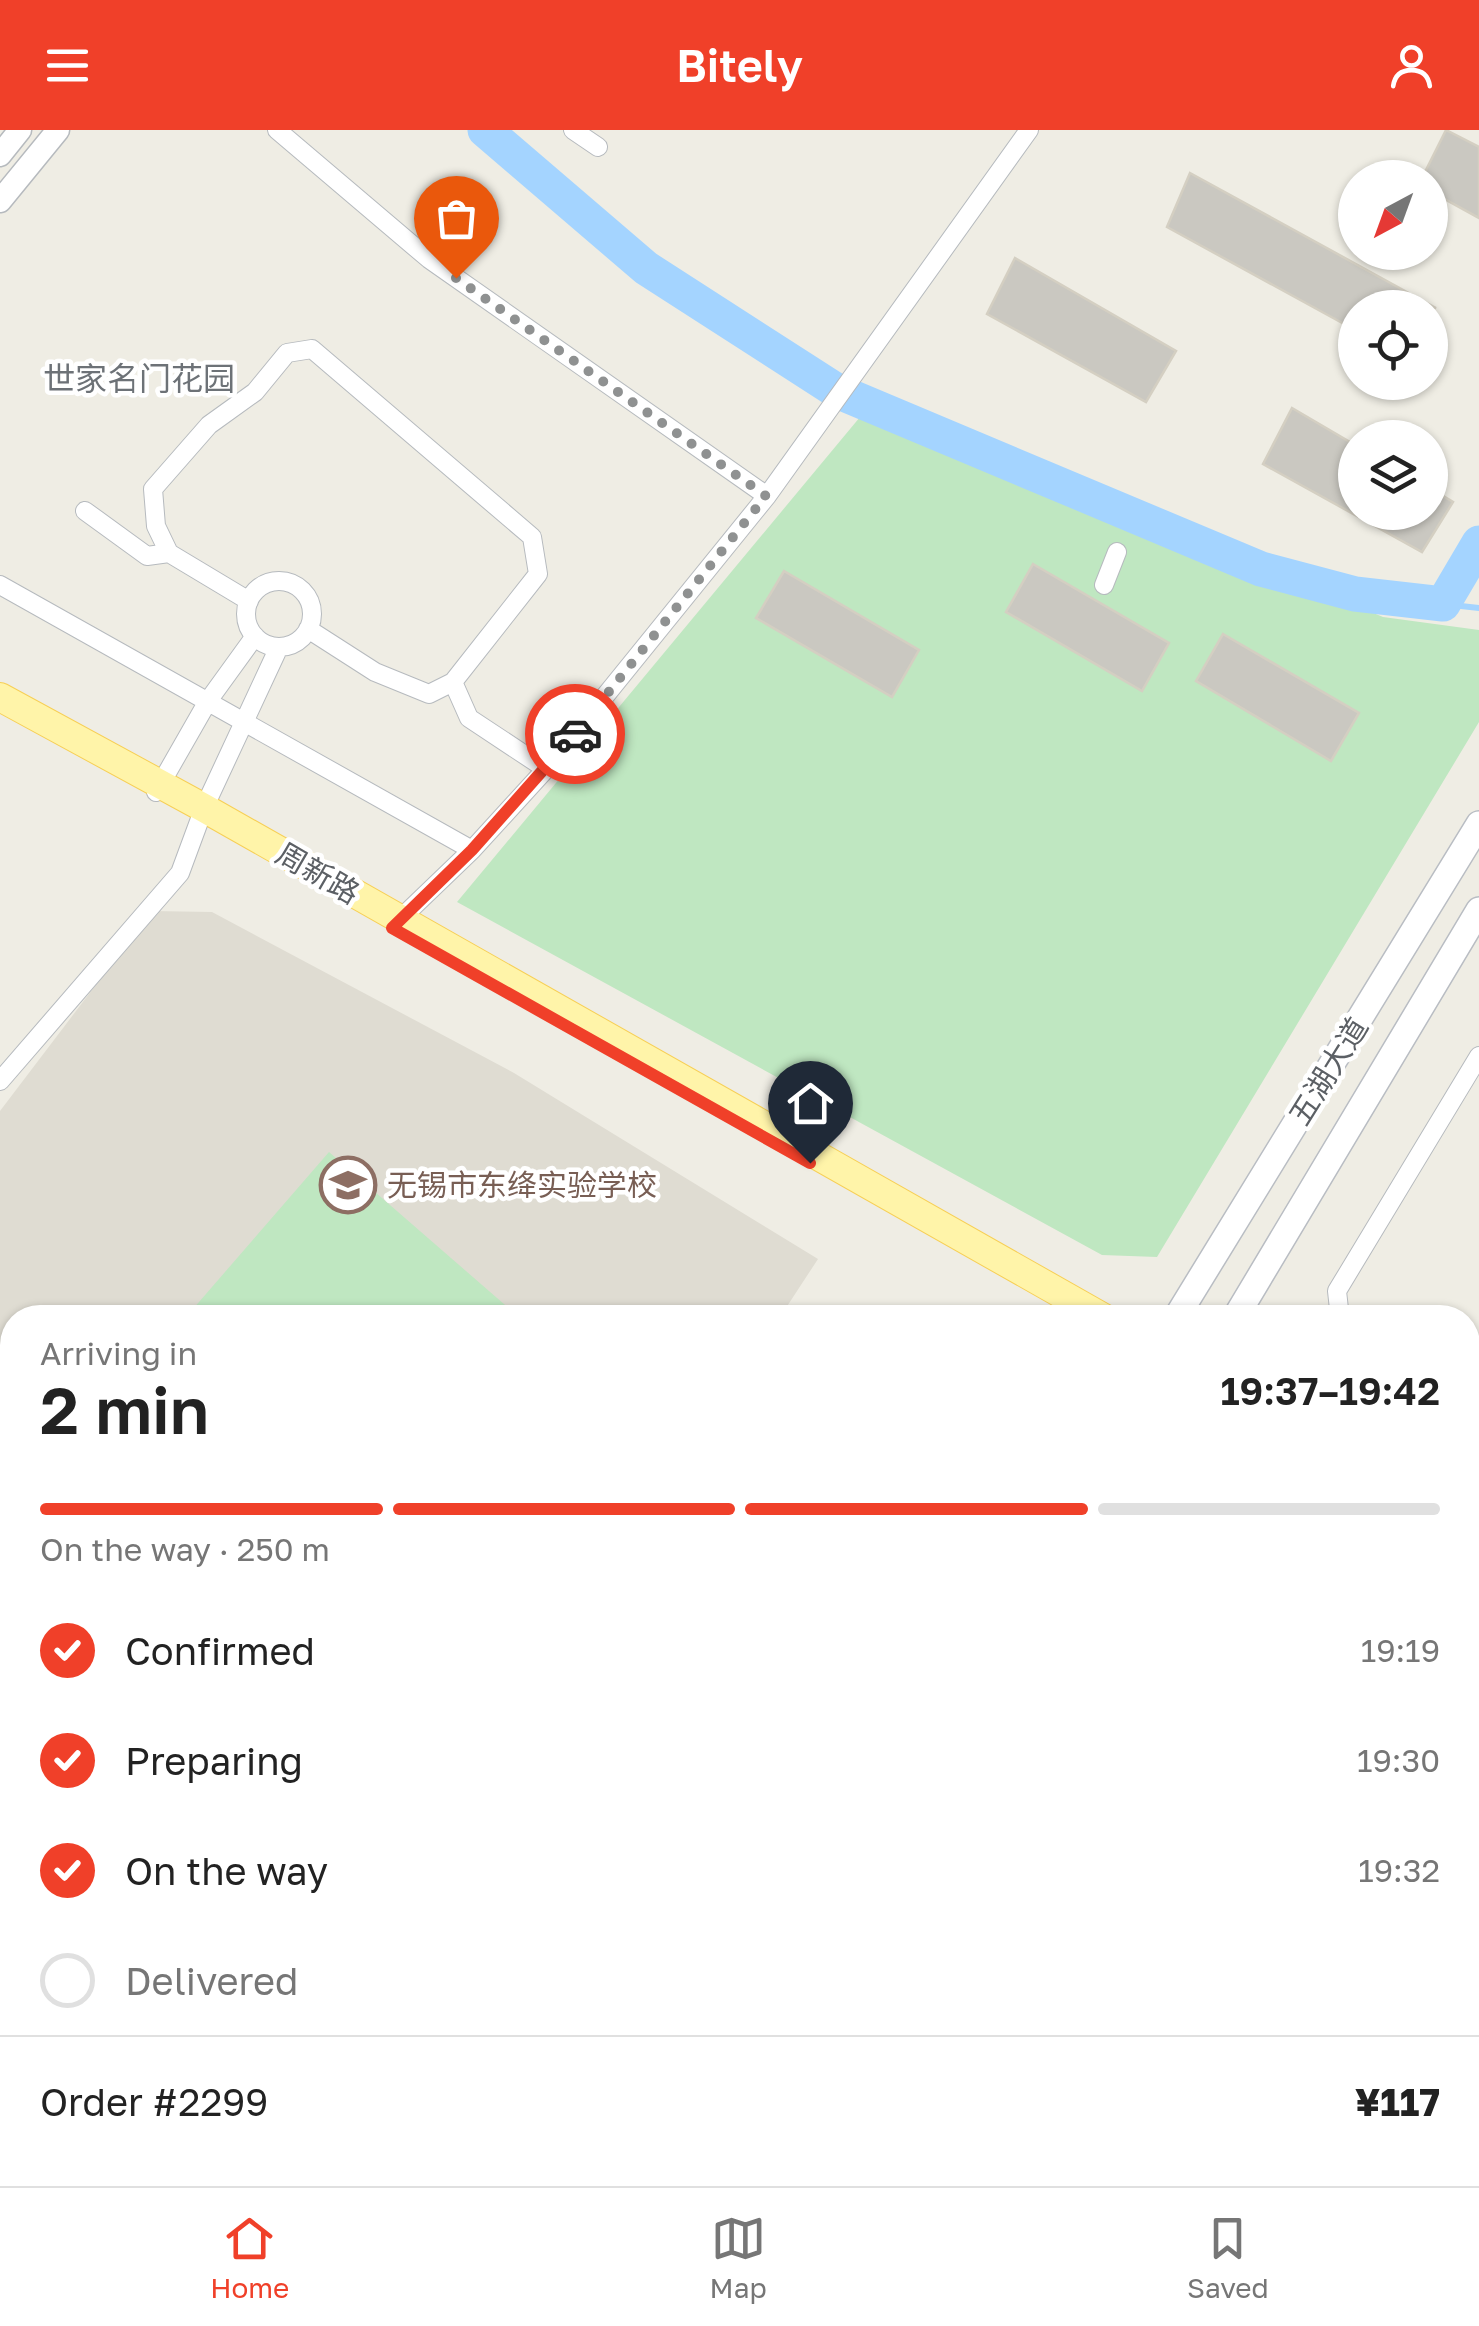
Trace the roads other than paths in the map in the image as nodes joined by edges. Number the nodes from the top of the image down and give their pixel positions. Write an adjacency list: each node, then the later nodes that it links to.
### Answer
1 (20, 130): 7 (street)
2 (58, 130): 8 (street)
3 (278, 130): 9 (street)
4 (573, 130): 6 (street)
5 (1029, 130): 9 (street)
6 (598, 147)
7 (0, 155)
8 (0, 201)
9 (766, 496): 24 (street)
10 (85, 512): 12 (street)
11 (1117, 552): 13 (street)
12 (169, 553): 15 (street); 19 (street)
13 (1104, 585)
14 (0, 586): 21 (street)
15 (249, 601): 16 (street); 17 (street)
16 (308, 629): 18 (street); 19 (street)
17 (255, 636): 18 (street); 21 (street)
18 (279, 647): 23 (street)
19 (453, 682): 24 (street)
20 (0, 697): 25 (main road, 周新路)
21 (208, 701): 23 (street); 25 (street)
22 (0, 710): 25 (main road, 周新路)
23 (246, 722): 26 (street); 28 (street)
24 (546, 769): 28 (street)
25 (158, 789): 26 (main road, 周新路)
26 (202, 814): 30 (main road, 周新路); 32 (street)
27 (1479, 824): 35 (main road, 五湖大道)
28 (472, 850): 30 (street)
29 (1479, 910): 36 (main road, 五湖大道)
30 (396, 923): 33 (main road, 周新路); 34 (main road, 周新路)
31 (1479, 1056): 37 (street)
32 (0, 1081)
33 (1060, 1305)
34 (1081, 1305)
35 (1184, 1305)
36 (1244, 1305)
37 (1338, 1305)

